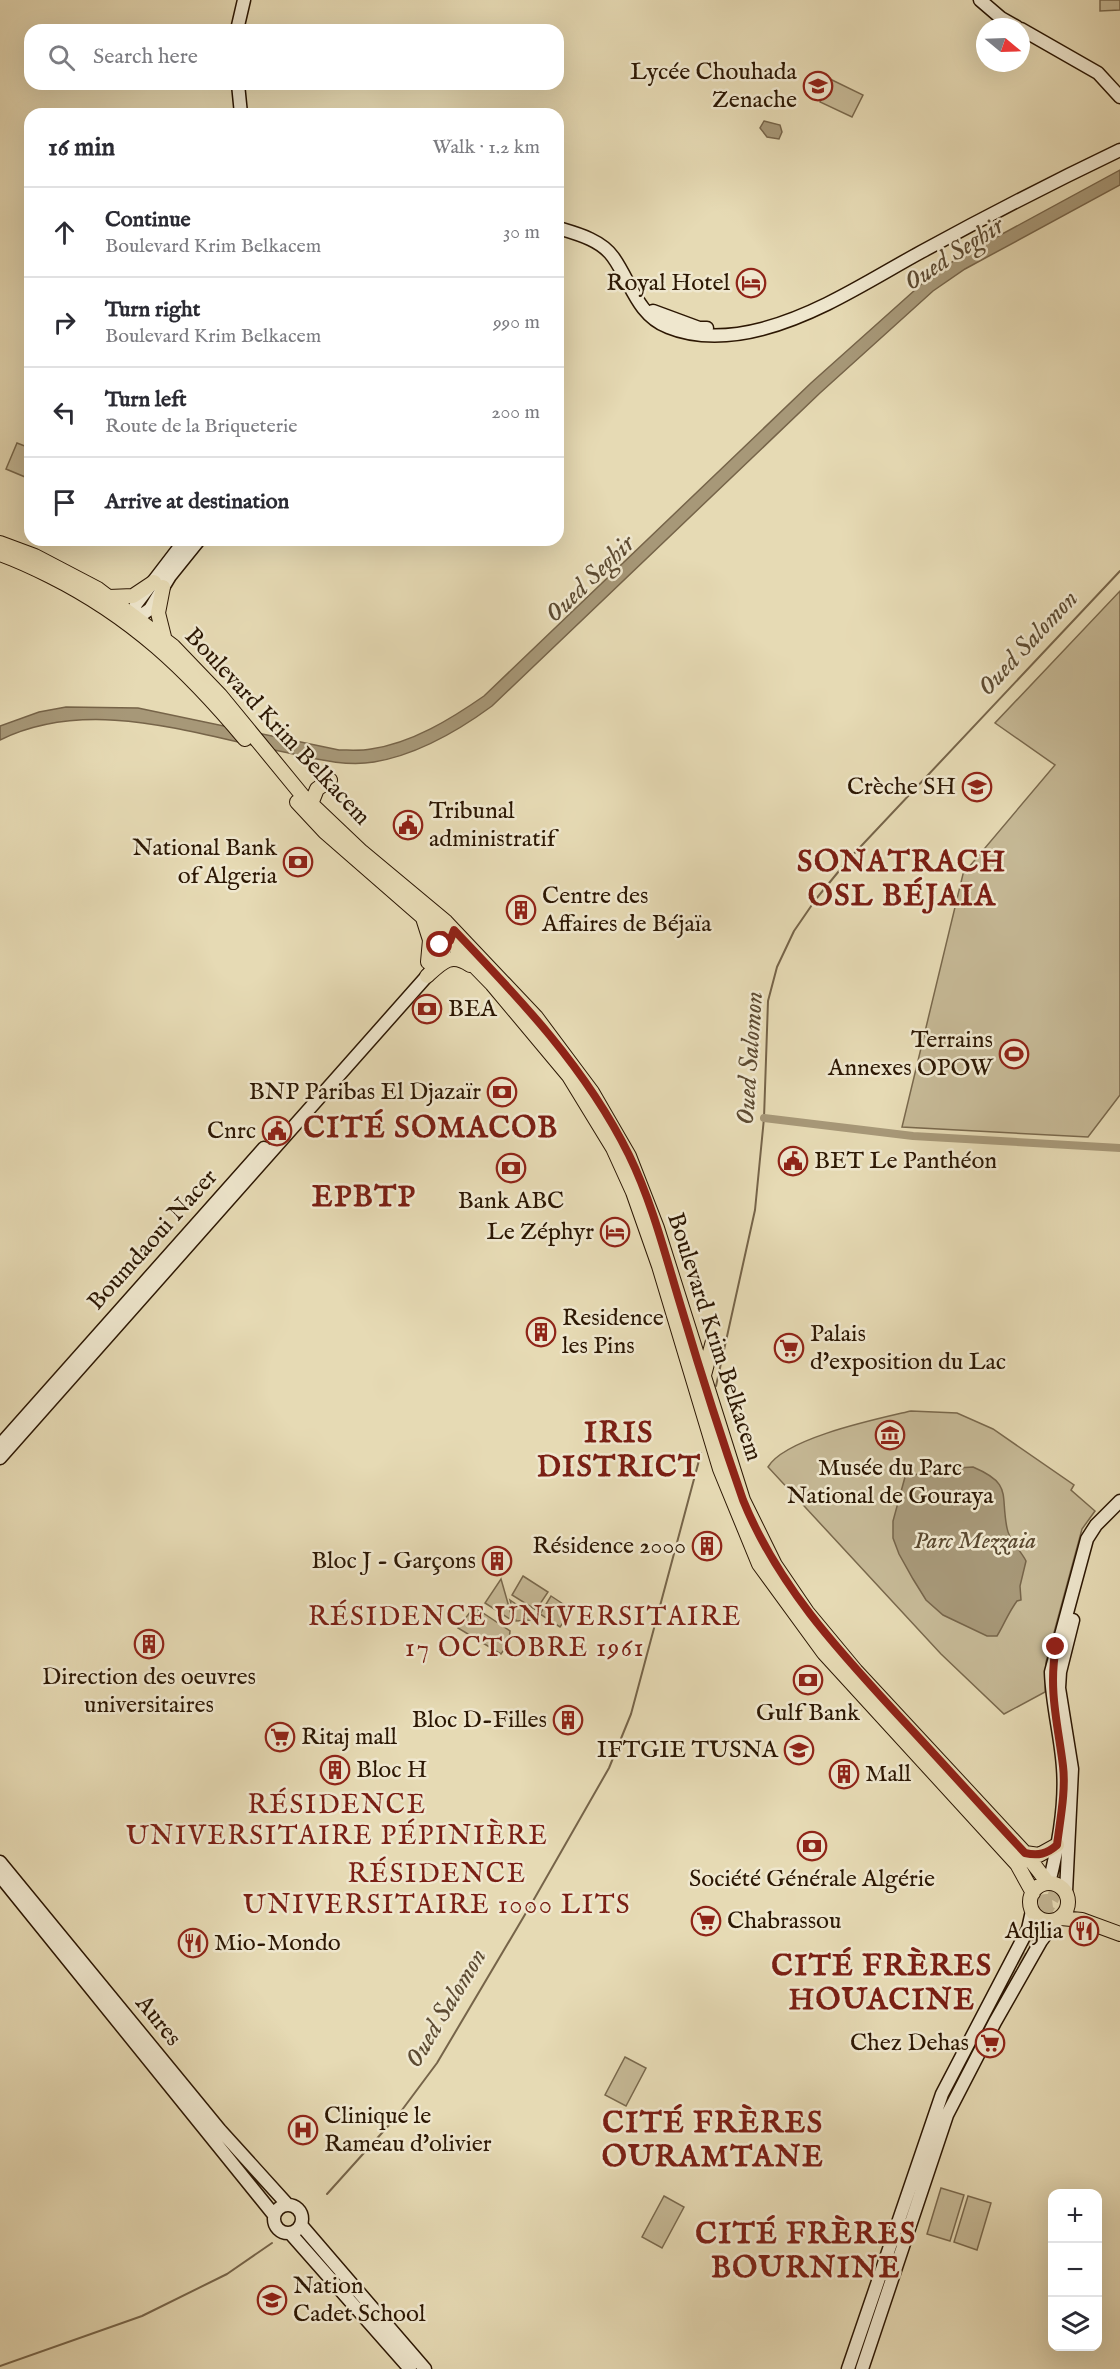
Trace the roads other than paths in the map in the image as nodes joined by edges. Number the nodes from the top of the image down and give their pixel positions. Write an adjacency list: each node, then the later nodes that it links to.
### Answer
1 (244, 0): 4 (street)
2 (980, 0): 3 (street)
3 (1001, 18)
4 (238, 24)
5 (1030, 34): 7 (street)
6 (239, 90): 8 (street)
7 (1120, 97)
8 (240, 108)
9 (1120, 141): 12 (street)
10 (1120, 150): 12 (street)
11 (564, 230): 12 (street)
12 (640, 306)
13 (0, 543): 18 (main road, Boulevard Krim Belkacem)
14 (181, 546): 17 (street)
15 (193, 546): 17 (street)
16 (0, 554): 19 (main road, Boulevard Krim Belkacem)
17 (158, 584): 18 (main road); 19 (street); 20 (main road)
18 (108, 597): 19 (main road, Boulevard Krim Belkacem)
19 (134, 618): 20 (main road, Boulevard Krim Belkacem); 21 (main road, Boulevard Krim Belkacem)
20 (165, 639): 21 (main road, Boulevard Krim Belkacem)
21 (239, 726): 22 (main road, Boulevard Krim Belkacem)
22 (277, 773): 24 (main road, Boulevard Krim Belkacem); 25 (main road, Boulevard Krim Belkacem)
23 (330, 780): 24 (main road)
24 (311, 804): 26 (main road, Boulevard Krim Belkacem)
25 (422, 916): 26 (main road, Boulevard Krim Belkacem); 27 (main road)
26 (448, 932): 27 (street, Boumdaoui Nacer); 28 (main road, Boulevard Krim Belkacem); 30 (main road, Boulevard Krim Belkacem)
27 (427, 969): 28 (main road); 31 (street, Boumdaoui Nacer); 32 (street, Boumdaoui Nacer)
28 (477, 969): 40 (main road, Boulevard Krim Belkacem)
29 (714, 1341): 30 (main road)
30 (703, 1379): 36 (main road, Boulevard Krim Belkacem)
31 (0, 1445)
32 (0, 1458)
33 (1120, 1501): 35 (street)
34 (1120, 1512): 41 (street)
35 (1057, 1845): 36 (main road); 39 (street)
36 (1025, 1853): 39 (main road, Boulevard Krim Belkacem)
37 (0, 1862): 46 (street, Aures)
38 (0, 1876): 47 (street, Aures)
39 (1048, 1883): 40 (main road); 41 (main road)
40 (1033, 1893): 42 (main road)
41 (1067, 1898): 43 (main road); 44 (main road)
42 (1032, 1911): 43 (main road); 52 (street)
43 (1059, 1919): 44 (main road); 53 (street)
44 (1082, 1920): 45 (main road)
45 (1120, 1935)
46 (287, 2204): 47 (street); 48 (street)
47 (274, 2215): 49 (street)
48 (301, 2225): 49 (street); 51 (street)
49 (290, 2233): 50 (street)
50 (410, 2369)
51 (425, 2369)
52 (848, 2369)
53 (862, 2369)

